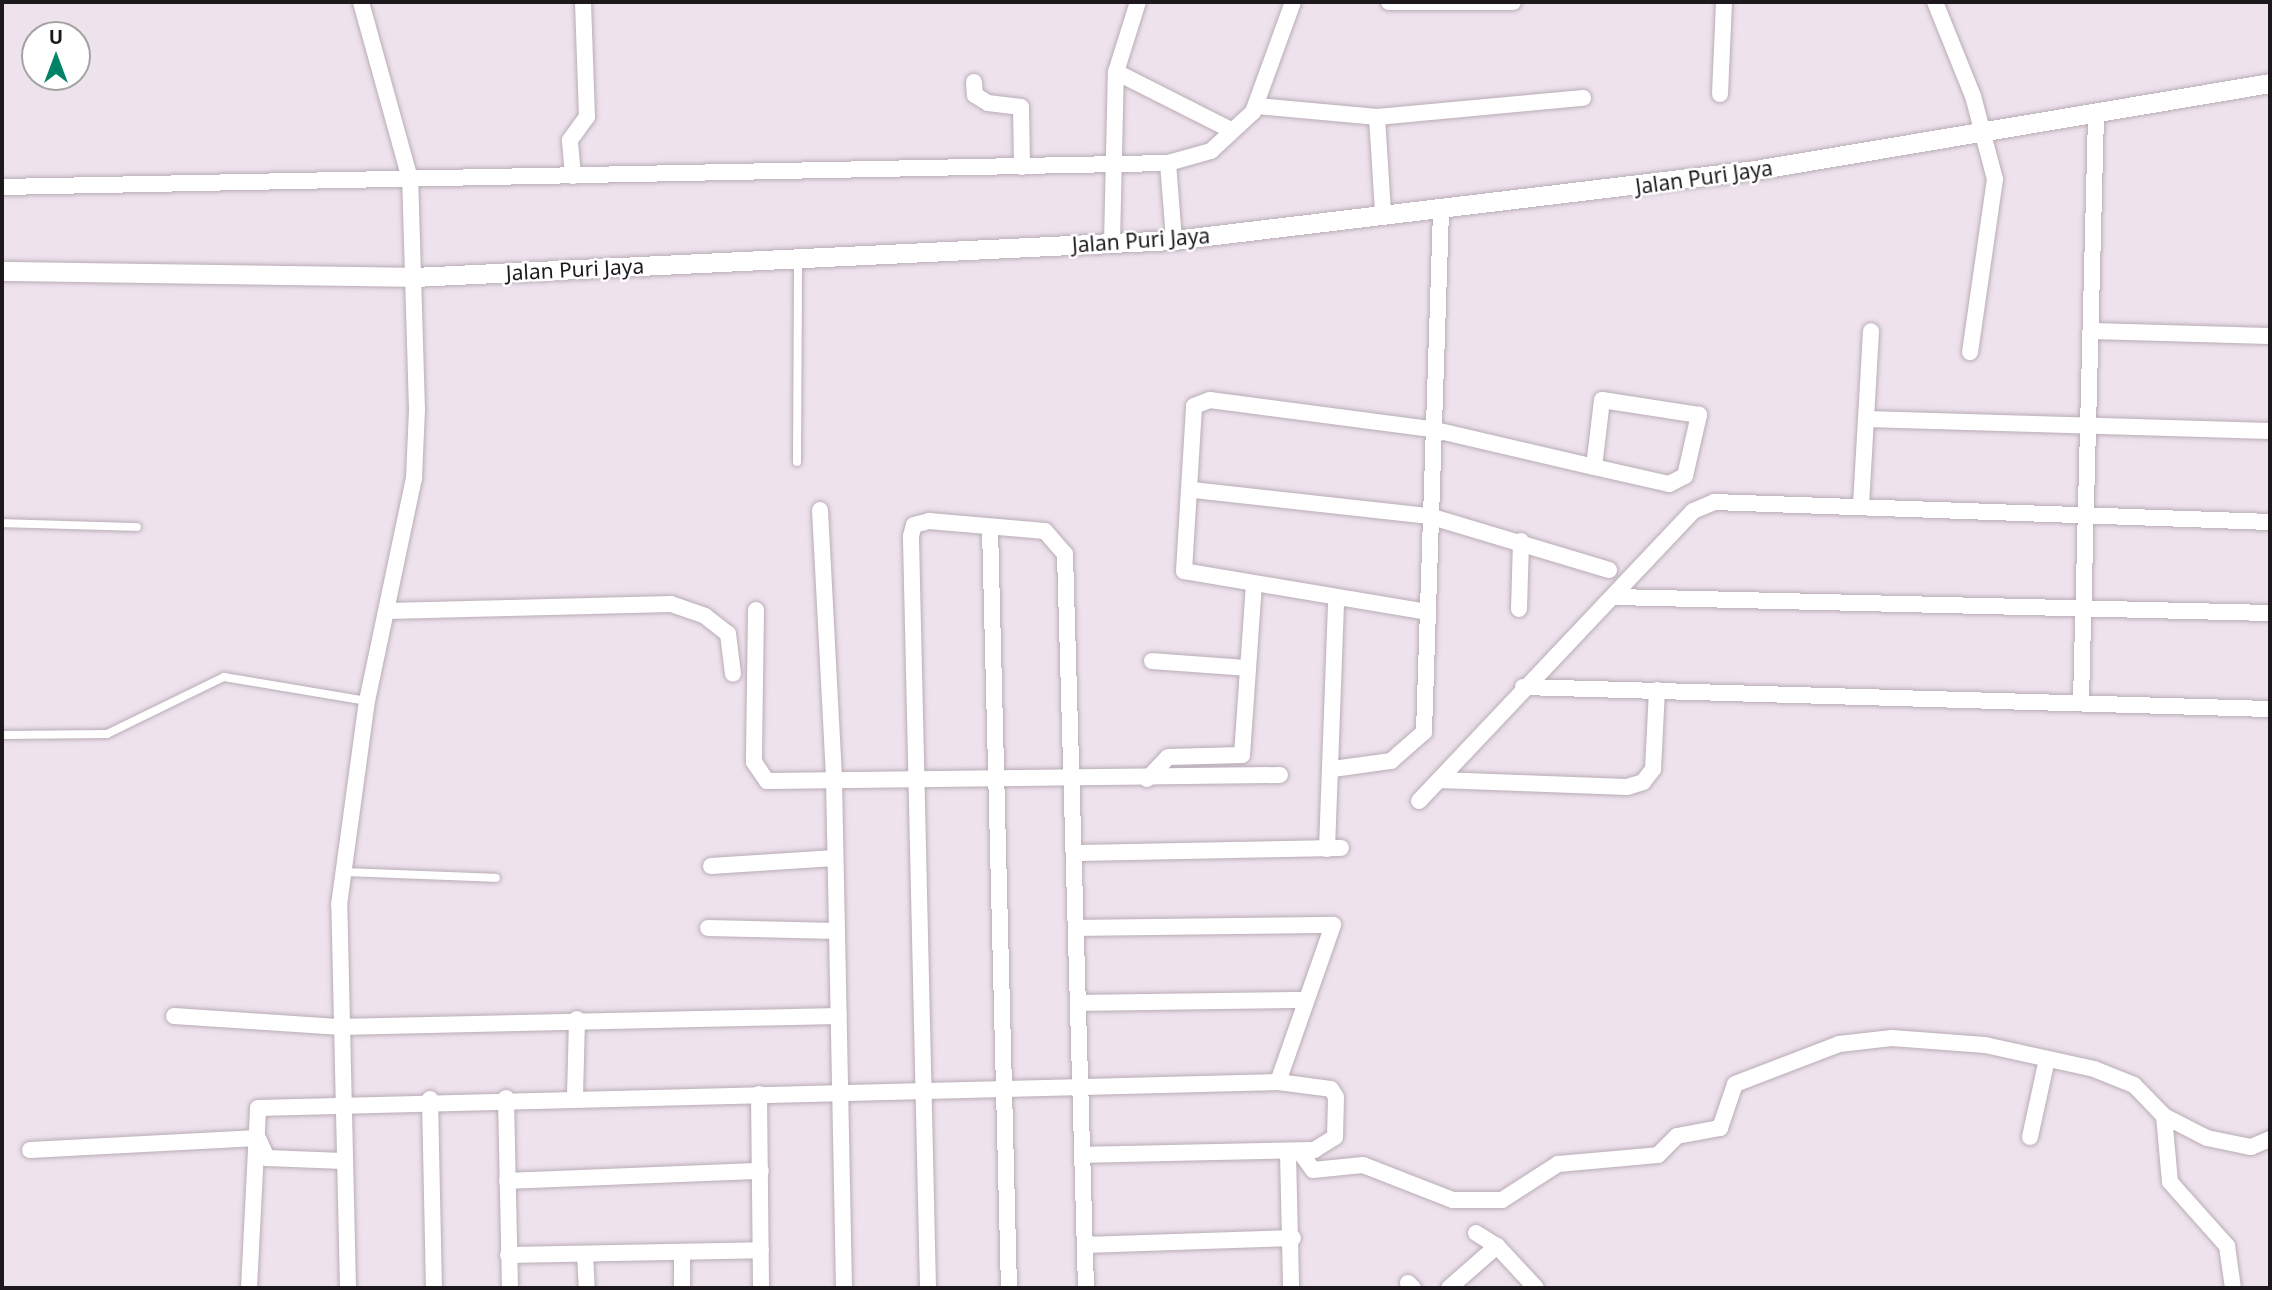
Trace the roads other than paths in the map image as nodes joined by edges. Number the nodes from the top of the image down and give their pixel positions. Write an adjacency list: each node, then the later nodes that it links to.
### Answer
1 (361, 2): 23 (street)
2 (583, 2): 22 (street)
3 (1138, 2): 9 (street)
4 (1293, 2): 14 (street)
5 (1389, 2): 6 (street)
6 (1513, 2)
7 (1724, 2): 12 (street)
8 (1935, 2): 17 (street)
9 (1116, 72): 18 (street); 19 (street)
10 (974, 82): 21 (street)
11 (2270, 83): 16 (street, Jalan Puri Jaya)
12 (1720, 94)
13 (1583, 98): 15 (street)
14 (1257, 106): 15 (street); 18 (street)
15 (1377, 117): 26 (street)
16 (2096, 117): 17 (street, Jalan Puri Jaya); 33 (street)
17 (1980, 128): 25 (street, Jalan Puri Jaya); 35 (street)
18 (1231, 130): 20 (street)
19 (1112, 166): 20 (street); 21 (street); 28 (street)
20 (1169, 166): 27 (street)
21 (1022, 167): 22 (street)
22 (573, 176): 23 (street)
23 (410, 185): 24 (street); 31 (street)
24 (2, 187)
25 (1441, 212): 26 (street, Jalan Puri Jaya); 38 (street)
26 (1383, 213): 27 (street, Jalan Puri Jaya)
27 (1173, 231): 28 (street, Jalan Puri Jaya)
28 (1112, 243): 29 (street, Jalan Puri Jaya)
29 (798, 257): 31 (street, Jalan Puri Jaya); 40 (lane)
30 (2, 271): 31 (street, Jalan Puri Jaya)
31 (414, 277): 59 (street)
32 (1871, 331): 36 (street)
33 (2091, 331): 34 (street); 37 (street)
34 (2270, 336)
35 (1970, 352)
36 (1866, 419): 37 (street); 43 (street)
37 (2088, 426): 39 (street); 46 (street)
38 (1431, 429): 41 (street); 42 (street); 45 (street)
39 (2270, 431)
40 (797, 462)
41 (1594, 467): 41 (street)
42 (1193, 490): 45 (street); 53 (street)
43 (1861, 505): 46 (street); 54 (street)
44 (820, 510): 74 (street)
45 (1429, 516): 51 (street); 60 (street)
46 (2086, 516): 47 (street); 56 (street)
47 (2270, 522)
48 (2, 523): 49 (lane)
49 (137, 527)
50 (990, 528): 76 (street); 77 (street); 78 (street)
51 (1521, 541): 52 (street); 57 (street)
52 (1609, 570)
53 (1254, 585): 55 (street); 63 (street)
54 (1615, 597): 56 (street); 65 (street)
55 (1336, 598): 60 (street); 71 (street)
56 (2084, 606): 61 (street); 67 (street)
57 (1519, 609)
58 (756, 610): 74 (street)
59 (387, 611): 64 (street); 68 (street)
60 (1428, 612): 71 (street)
61 (2270, 613)
62 (1152, 661): 63 (street)
63 (1248, 668): 73 (street)
64 (733, 674)
65 (1523, 687): 66 (street); 75 (street)
66 (1657, 690): 67 (street); 75 (street)
67 (2081, 700): 69 (street)
68 (368, 701): 70 (lane); 83 (street)
69 (2270, 709)
70 (2, 735)
71 (1333, 769): 80 (street)
72 (1280, 775): 73 (street)
73 (1147, 779): 78 (street)
74 (834, 780): 76 (street); 81 (street)
75 (1439, 780): 79 (street)
76 (917, 781): 77 (street); 98 (street)
77 (1000, 781): 78 (street); 97 (street)
78 (1073, 781): 80 (street)
79 (1419, 801)
80 (1074, 853): 86 (street)
81 (835, 858): 82 (street); 87 (street)
82 (710, 866)
83 (342, 872): 84 (lane); 93 (street)
84 (496, 878)
85 (708, 928): 87 (street)
86 (1078, 928): 88 (street); 89 (street)
87 (837, 931): 91 (street)
88 (1304, 1000): 89 (street); 95 (street)
89 (1081, 1003): 96 (street)
90 (174, 1016): 93 (street)
91 (839, 1016): 92 (street); 99 (street)
92 (577, 1019): 93 (street); 101 (street)
93 (338, 1027): 104 (street)
94 (2046, 1059): 105 (street); 106 (street); 110 (street)
95 (1278, 1082): 96 (street); 110 (street)
96 (1083, 1086): 97 (street); 111 (street)
97 (1007, 1089): 98 (street); 132 (street)
98 (923, 1091): 99 (street); 131 (street)
99 (839, 1092): 100 (street); 130 (street)
100 (759, 1094): 101 (street); 113 (street)
101 (575, 1096): 102 (street)
102 (506, 1098): 103 (street); 114 (street)
103 (430, 1099): 104 (street); 125 (street)
104 (341, 1102): 107 (street); 112 (street)
105 (2164, 1116): 108 (street); 137 (street)
106 (2030, 1137)
107 (253, 1138): 109 (street); 112 (street); 123 (street)
108 (2270, 1139)
109 (30, 1150)
110 (1307, 1150): 111 (street); 116 (street)
111 (1083, 1155): 117 (street)
112 (343, 1161): 124 (street)
113 (761, 1171): 114 (street); 119 (street)
114 (508, 1181): 122 (street)
115 (1476, 1233): 118 (street)
116 (1293, 1238): 117 (street); 134 (street)
117 (1085, 1245): 133 (street)
118 (1497, 1245): 135 (street); 136 (street)
119 (761, 1250): 120 (street); 129 (street)
120 (682, 1252): 121 (street); 128 (street)
121 (585, 1254): 122 (street); 127 (street)
122 (508, 1255): 126 (street)
123 (249, 1288)
124 (348, 1288)
125 (434, 1288)
126 (510, 1288)
127 (587, 1288)
128 (682, 1288)
129 (761, 1288)
130 (844, 1288)
131 (928, 1288)
132 (1009, 1288)
133 (1086, 1288)
134 (1291, 1288)
135 (1449, 1288)
136 (1536, 1288)
137 (2233, 1288)

